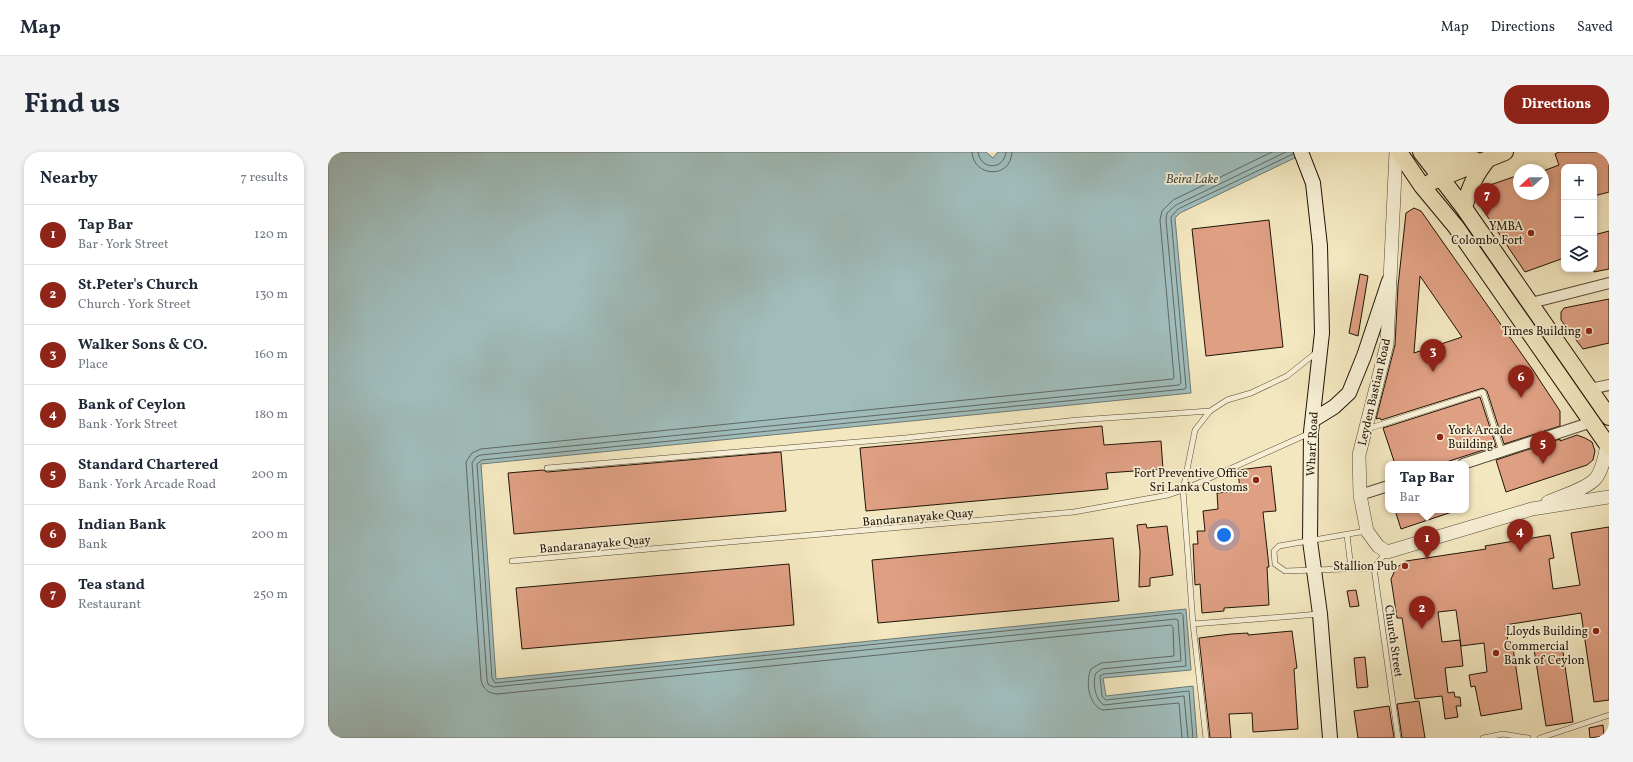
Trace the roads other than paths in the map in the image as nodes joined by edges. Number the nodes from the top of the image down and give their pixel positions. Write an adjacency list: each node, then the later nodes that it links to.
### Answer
1 (1301, 152): 13 (main road, Wharf Road)
2 (1396, 152): 10 (street, Leyden Bastian Road)
3 (1399, 152): 8 (main road)
4 (1505, 152): 6 (main road)
5 (1423, 154): 6 (main road); 7 (main road)
6 (1488, 159): 7 (main road); 9 (main road)
7 (1440, 178): 8 (main road); 9 (main road)
8 (1422, 186): 18 (main road)
9 (1464, 208): 12 (main road)
10 (1389, 281): 19 (main road); 20 (street, Leyden Bastian Road)
11 (1609, 283): 12 (street)
12 (1531, 303): 15 (main road)
13 (1320, 349): 16 (lane); 19 (main road, Wharf Road)
14 (1609, 385): 15 (street)
15 (1590, 389): 17 (main road)
16 (1210, 411): 24 (lane); 26 (lane)
17 (1609, 417)
18 (1592, 422): 21 (main road); 22 (street)
19 (1312, 426): 26 (lane, Bandaranayake Quay); 32 (main road, Wharf Road)
20 (1366, 429): 22 (lane); 27 (street, Leyden Bastian Road)
21 (1608, 446): 29 (street)
22 (1502, 452): 23 (street)
23 (1469, 462)
24 (547, 468)
25 (1385, 487): 27 (street)
26 (1183, 490): 34 (lane, Bandaranayake Quay); 39 (lane)
27 (1360, 495): 30 (street, Leyden Bastian Road)
28 (1609, 497): 29 (street)
29 (1532, 508): 33 (street)
30 (1367, 531): 31 (lane); 33 (street, Leyden Bastian Road)
31 (1347, 535): 32 (lane); 35 (lane)
32 (1310, 541): 37 (main road, Wharf Road); 37 (lane)
33 (1387, 552): 36 (lane)
34 (512, 561)
35 (1351, 568): 36 (lane); 37 (lane)
36 (1374, 568): 43 (lane, Church Street)
37 (1315, 571): 38 (main road, Wharf Road)
38 (1320, 614): 39 (lane); 42 (main road, Wharf Road)
39 (1193, 624): 41 (lane)
40 (1609, 715): 46 (lane)
41 (1206, 738)
42 (1330, 738)
43 (1398, 738)
44 (1483, 738): 45 (lane)
45 (1528, 738)
46 (1540, 738)

